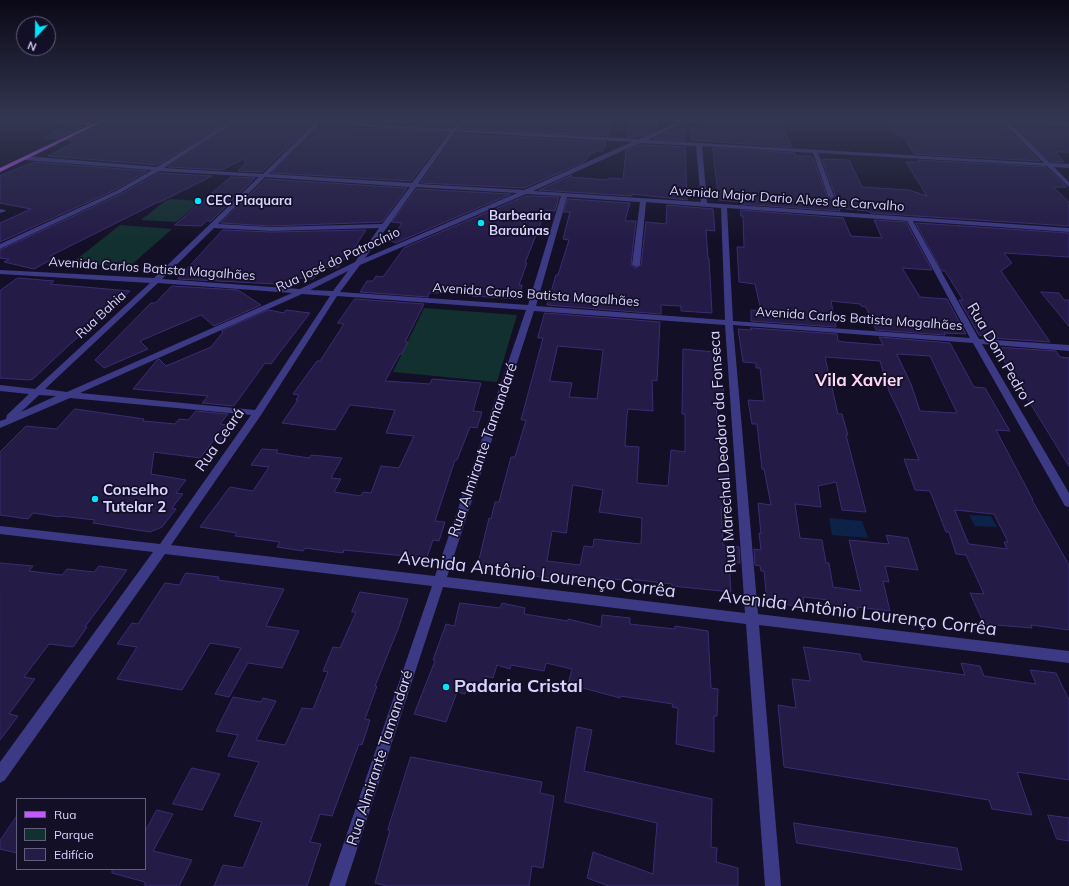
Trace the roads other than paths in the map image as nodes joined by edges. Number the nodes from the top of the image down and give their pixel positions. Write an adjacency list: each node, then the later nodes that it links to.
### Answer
1 (18, 161): 14 (main road)
2 (65, 161): 13 (street, Avenida Major Dario Alves de Carvalho)
3 (170, 161): 13 (street)
4 (277, 161): 15 (street, Rua Bahia)
5 (431, 161): 16 (street, Rua Ceará)
6 (594, 161): 18 (street, Rua José do Patrocínio)
7 (700, 161): 22 (street)
8 (819, 161): 20 (street)
9 (1000, 161): 11 (street)
10 (1045, 161): 11 (street)
11 (1048, 164): 12 (street); 17 (street)
12 (1069, 166)
13 (158, 169): 15 (street, Avenida Major Dario Alves de Carvalho); 28 (street)
14 (0, 170)
15 (262, 176): 16 (street, Avenida Major Dario Alves de Carvalho); 25 (street, Rua Bahia)
16 (414, 185): 18 (street, Avenida Major Dario Alves de Carvalho); 26 (street, Rua Ceará)
17 (1069, 185)
18 (525, 192): 19 (street, Avenida Major Dario Alves de Carvalho); 29 (street, Rua José do Patrocínio)
19 (564, 195): 21 (street, Avenida Major Dario Alves de Carvalho); 36 (street, Rua Almirante Tamandaré)
20 (831, 196)
21 (643, 201): 22 (street, Avenida Major Dario Alves de Carvalho); 30 (street)
22 (704, 205): 23 (street, Avenida Major Dario Alves de Carvalho)
23 (724, 206): 24 (street, Avenida Major Dario Alves de Carvalho); 37 (street, Rua Marechal Deodoro da Fonseca)
24 (909, 219): 27 (street, Avenida Major Dario Alves de Carvalho); 38 (street, Rua Dom Pedro I)
25 (213, 226): 26 (street); 33 (street, Rua Bahia)
26 (384, 226): 29 (street, Rua Ceará)
27 (1069, 230)
28 (0, 247)
29 (356, 264): 34 (street, Rua José do Patrocínio); 35 (street, Rua Ceará)
30 (636, 266)
31 (4, 272): 32 (street); 33 (street, Avenida Carlos Batista Magalhães)
32 (0, 278)
33 (156, 281): 34 (street, Avenida Carlos Batista Magalhães); 41 (street, Rua Bahia)
34 (300, 292): 35 (street, Avenida Carlos Batista Magalhães); 42 (street, Rua José do Patrocínio)
35 (335, 294): 36 (street, Avenida Carlos Batista Magalhães); 43 (street, Rua Ceará)
36 (531, 308): 37 (street, Avenida Carlos Batista Magalhães); 48 (street, Rua Almirante Tamandaré)
37 (729, 323): 38 (street, Avenida Carlos Batista Magalhães); 49 (street, Rua Marechal Deodoro da Fonseca)
38 (976, 341): 39 (street, Avenida Carlos Batista Magalhães); 45 (street, Rua Dom Pedro I)
39 (1069, 348)
40 (0, 388): 41 (street)
41 (38, 392): 42 (street); 44 (street, Rua Bahia)
42 (68, 394): 43 (street); 44 (street, Rua José do Patrocínio)
43 (258, 413): 47 (street, Rua Ceará)
44 (1, 425)
45 (1069, 503)
46 (0, 530): 47 (street, Avenida Antônio Lourenço Corrêa)
47 (163, 548): 48 (street, Avenida Antônio Lourenço Corrêa); 51 (street, Rua Ceará)
48 (440, 581): 49 (street, Avenida Antônio Lourenço Corrêa); 52 (street, Rua Almirante Tamandaré)
49 (752, 619): 50 (street, Avenida Antônio Lourenço Corrêa); 53 (street, Rua Marechal Deodoro da Fonseca)
50 (1069, 657)
51 (0, 775)
52 (338, 886)
53 (773, 886)

